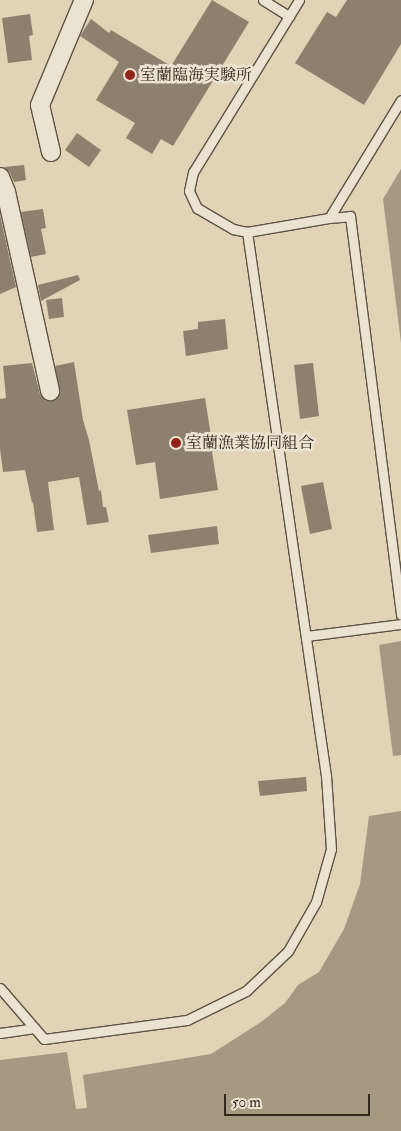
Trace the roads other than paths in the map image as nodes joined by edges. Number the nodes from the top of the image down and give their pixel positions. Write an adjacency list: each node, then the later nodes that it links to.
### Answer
1 (84, 0): 6 (street)
2 (263, 0): 4 (lane)
3 (299, 0): 4 (lane)
4 (289, 16): 9 (lane)
5 (401, 100): 8 (lane)
6 (51, 152)
7 (0, 178): 10 (street)
8 (329, 218): 9 (lane); 11 (lane)
9 (247, 232): 13 (lane)
10 (50, 391)
11 (401, 614)
12 (401, 624): 13 (lane)
13 (307, 636): 15 (lane)
14 (0, 988): 15 (lane)
15 (35, 1028): 16 (lane)
16 (0, 1033)

